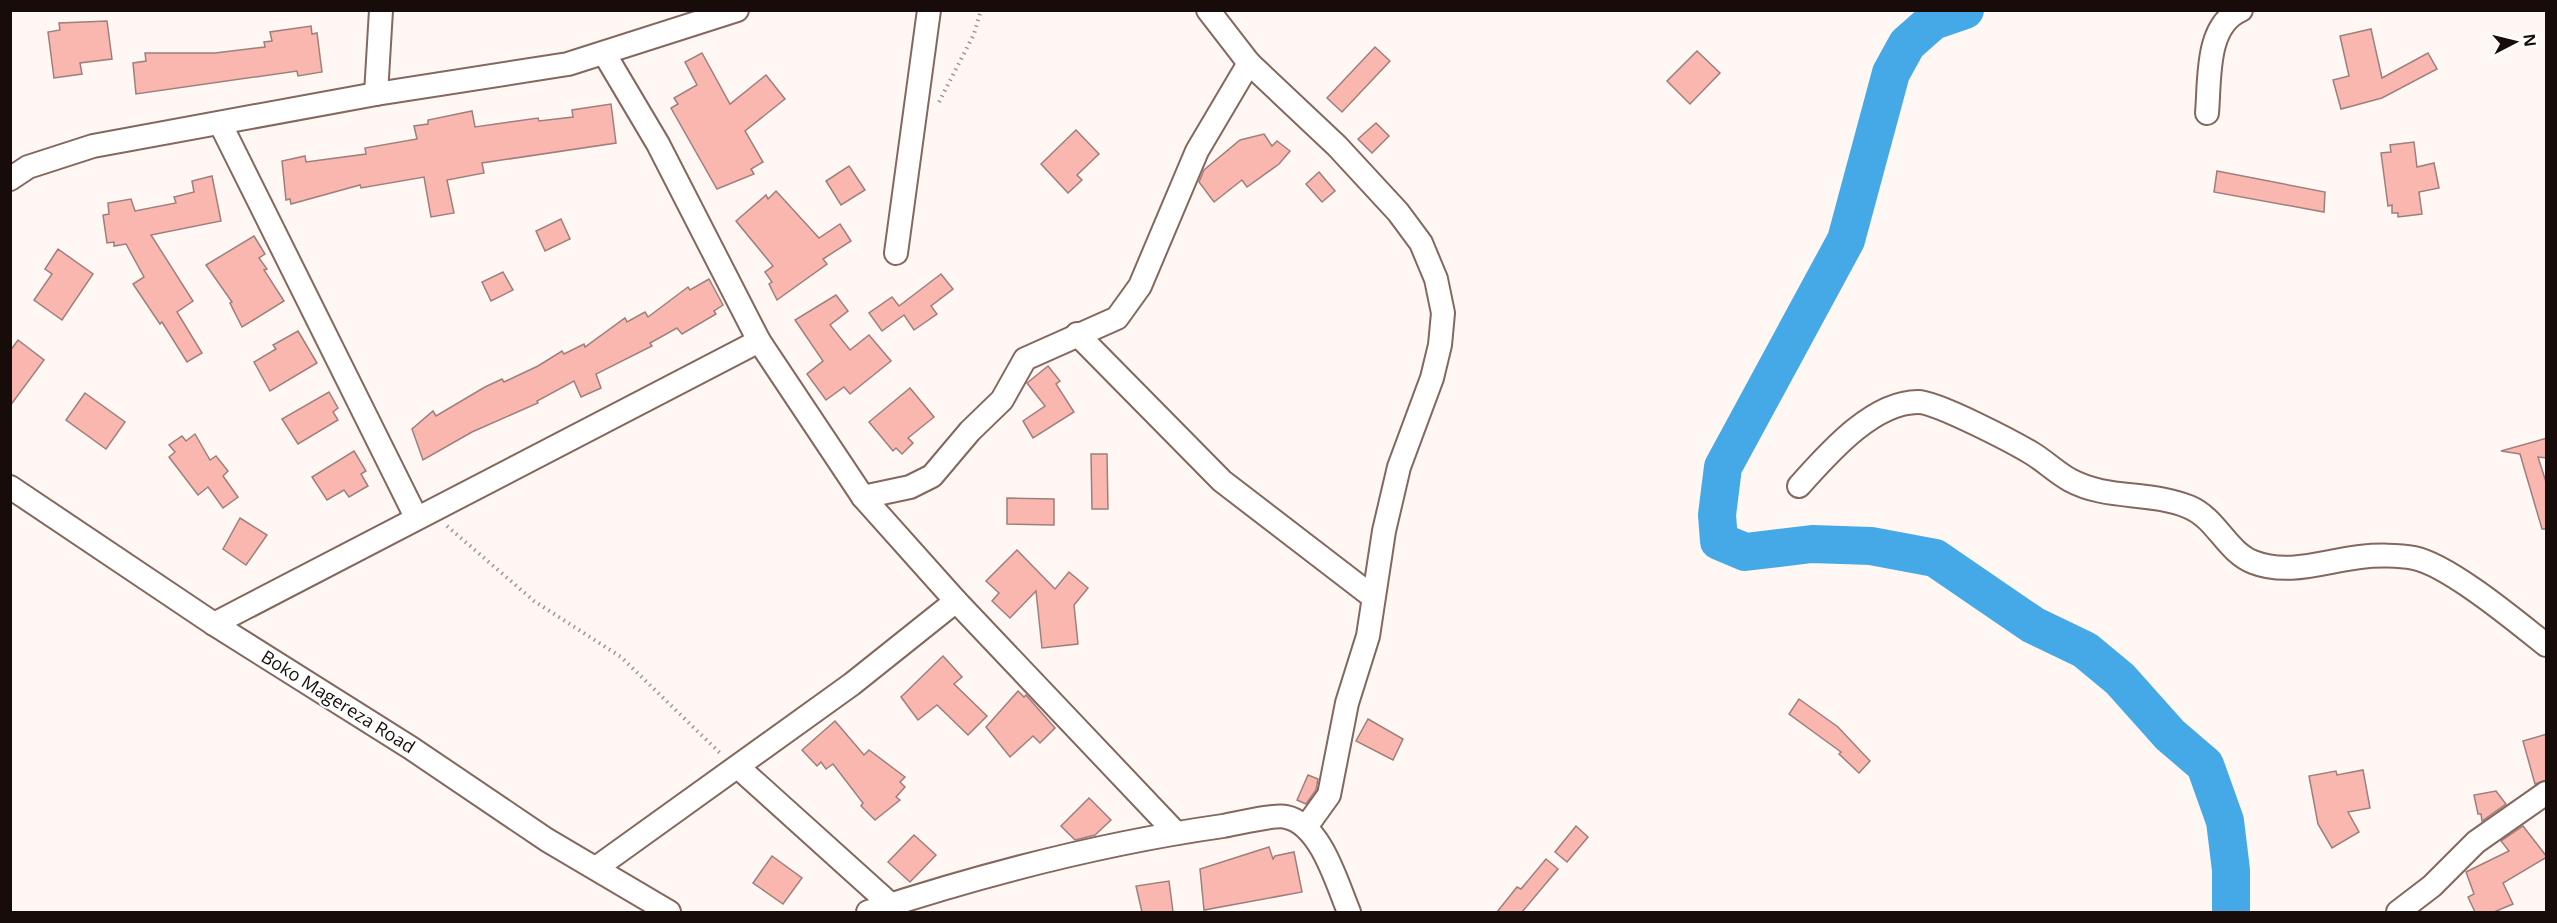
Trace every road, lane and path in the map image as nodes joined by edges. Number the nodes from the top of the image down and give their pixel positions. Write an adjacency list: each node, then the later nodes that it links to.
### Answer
1 (381, 10): 9 (street)
2 (737, 10): 7 (street)
3 (929, 10): 14 (street)
4 (981, 10): 10 (path)
5 (1208, 10): 8 (street)
6 (2241, 10): 11 (street)
7 (604, 53): 9 (street); 16 (street)
8 (1250, 63): 15 (street); 21 (street)
9 (376, 94): 12 (street)
10 (935, 107)
11 (2207, 113)
12 (220, 123): 13 (street); 20 (street)
13 (10, 179)
14 (896, 254)
15 (1077, 334): 19 (street); 21 (street)
16 (759, 341): 19 (street); 20 (street)
17 (1799, 486): 24 (street)
18 (10, 487): 23 (street, Boko Magereza Road)
19 (862, 497): 22 (street)
20 (423, 514): 23 (street); 25 (path)
21 (1373, 597): 27 (street)
22 (956, 601): 25 (street); 28 (street)
23 (214, 624): 29 (street, Boko Magereza Road)
24 (2547, 645)
25 (738, 767): 29 (street); 30 (street)
26 (2547, 793): 34 (street)
27 (1306, 827): 28 (street); 33 (street)
28 (1176, 833): 30 (street)
29 (596, 868): 31 (street, Boko Magereza Road)
30 (891, 905): 32 (street)
31 (669, 912)
32 (868, 912)
33 (1349, 912)
34 (2398, 912)

